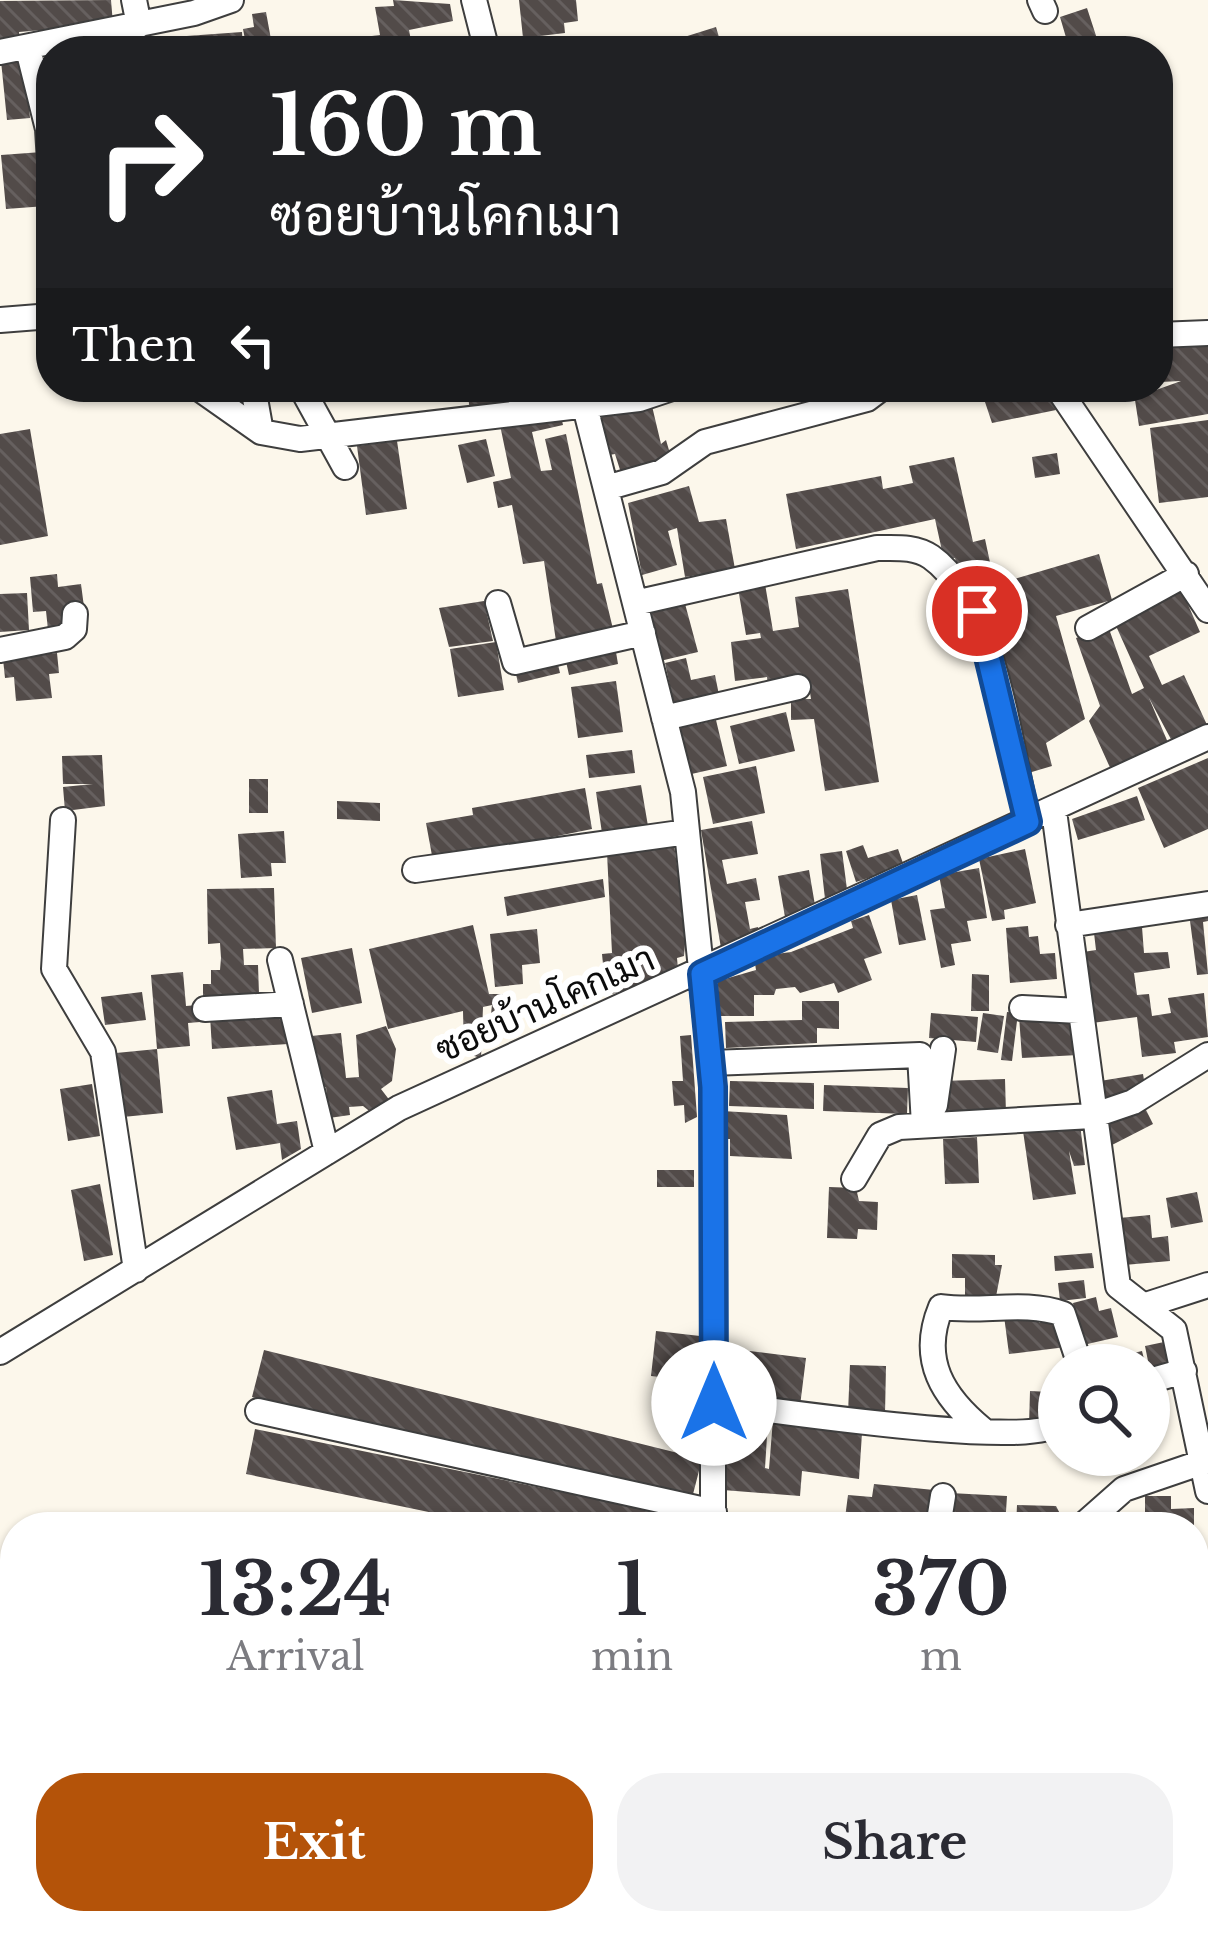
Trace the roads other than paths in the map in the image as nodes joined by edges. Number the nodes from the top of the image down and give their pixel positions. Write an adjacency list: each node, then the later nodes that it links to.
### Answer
1 (231, 0): 3 (street)
2 (474, 0): 5 (street)
3 (136, 12): 4 (street)
4 (66, 36)
5 (483, 36)
6 (36, 46): 7 (street)
7 (28, 49): 8 (street); 9 (street)
8 (0, 52)
9 (36, 81)
10 (36, 317): 11 (street)
11 (0, 320)
12 (1208, 333): 13 (street)
13 (1173, 334)
14 (219, 402): 21 (street)
15 (256, 402): 21 (street)
16 (310, 402): 22 (street)
17 (545, 402): 22 (street)
18 (584, 402): 24 (street)
19 (855, 402): 24 (street)
20 (1066, 402): 25 (street)
21 (262, 432): 22 (street)
22 (332, 437): 23 (street)
23 (345, 467)
24 (606, 488): 27 (street)
25 (1186, 574): 28 (street); 30 (street)
26 (498, 603): 31 (street)
27 (635, 603): 31 (street); 38 (street)
28 (1208, 610)
29 (75, 614): 32 (street)
30 (1088, 628)
31 (643, 633): 34 (street)
32 (0, 650)
33 (798, 687): 34 (street)
34 (664, 718): 39 (street)
35 (1208, 737): 36 (street, ซอยบ้านโคกเมา)
36 (1054, 811): 38 (street, ซอยบ้านโคกเมา); 42 (street)
37 (63, 820): 56 (street)
38 (1028, 822): 44 (street, ซอยบ้านโคกเมา)
39 (687, 832): 40 (street); 44 (street)
40 (415, 870)
41 (1208, 904): 42 (street)
42 (1068, 925): 48 (street)
43 (280, 960): 45 (street)
44 (702, 974): 51 (street); 54 (street, ซอยบ้านโคกเมา)
45 (291, 1004): 47 (street); 54 (street)
46 (1022, 1008): 48 (street)
47 (205, 1009)
48 (1079, 1011): 52 (street)
49 (943, 1049): 53 (street)
50 (1208, 1055): 52 (street)
51 (710, 1063): 53 (street); 63 (street)
52 (1092, 1116): 53 (street); 58 (street)
53 (930, 1125): 55 (street)
54 (327, 1152): 56 (street, ซอยบ้านโคกเมา)
55 (854, 1179)
56 (136, 1270): 60 (street, ซอยบ้านโคกเมา)
57 (1208, 1285): 58 (street)
58 (1146, 1305): 61 (street)
59 (1073, 1344): 65 (street)
60 (0, 1352)
61 (1184, 1371): 62 (street); 67 (street)
62 (1170, 1375)
63 (714, 1403): 65 (street); 70 (street)
64 (258, 1411): 69 (street)
65 (983, 1430): 66 (street)
66 (1038, 1430)
67 (1206, 1481): 72 (street)
68 (943, 1496): 71 (street)
69 (681, 1512)
70 (714, 1512)
71 (940, 1512)
72 (1098, 1512)

